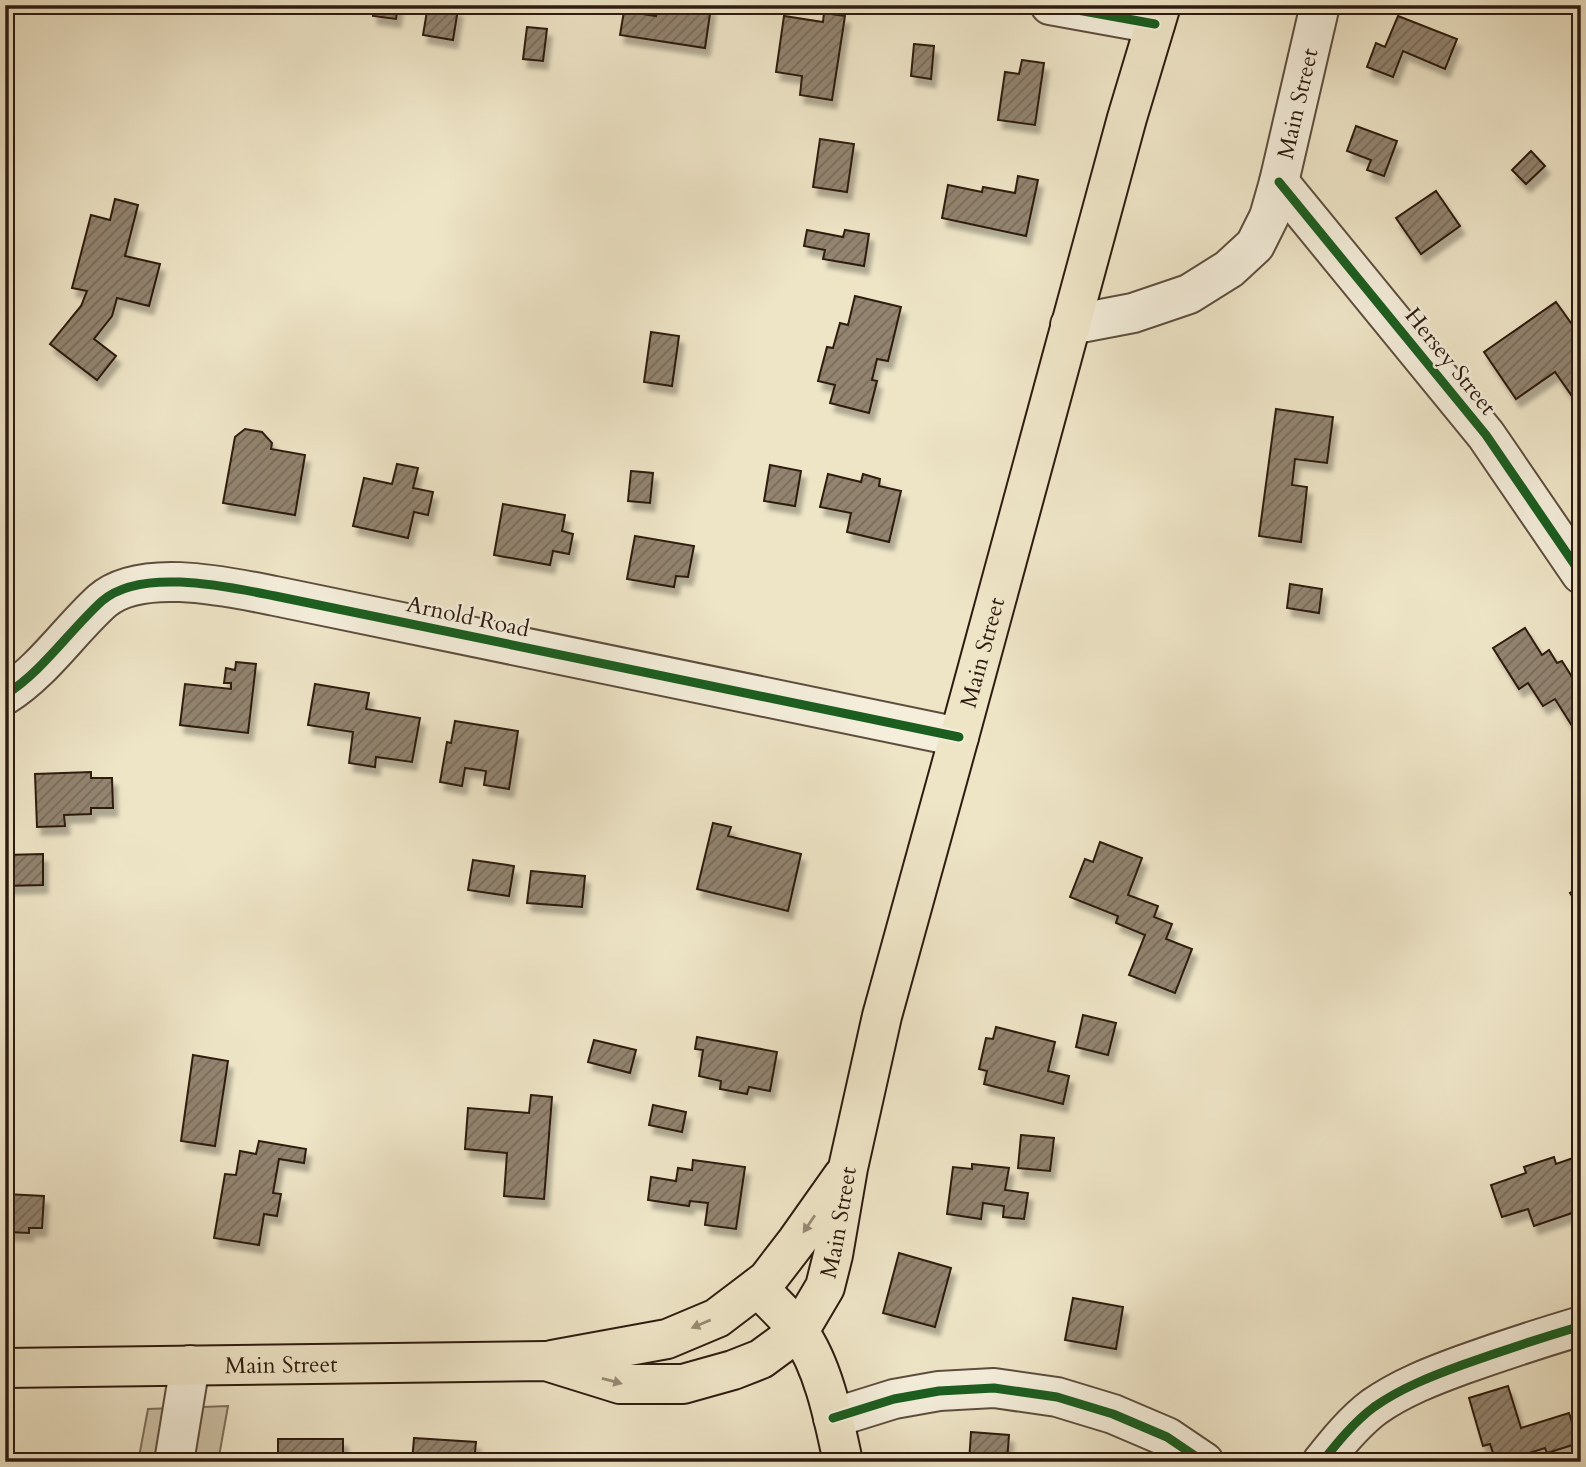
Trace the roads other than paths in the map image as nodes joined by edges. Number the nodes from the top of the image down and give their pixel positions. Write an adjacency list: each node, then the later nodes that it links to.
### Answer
1 (1050, 5): 3 (street)
2 (1320, 5): 4 (street, Main Street)
3 (1158, 15): 5 (main road, Main Street)
4 (1279, 182): 5 (street, Main Street); 6 (street, Hersey Street)
5 (1070, 325): 8 (main road, Main Street)
6 (1581, 574)
7 (5, 695): 8 (street, Arnold Road)
8 (959, 737): 9 (main road, Main Street)
9 (848, 1168): 10 (main road, one-way to 10); 12 (main road, Main Street)
10 (758, 1287): 12 (main road); 13 (main road, one-way to 13)
11 (1581, 1325): 20 (street)
12 (799, 1331): 13 (main road, Main Street, one-way to 12); 16 (main road)
13 (546, 1361): 14 (main road, Main Street)
14 (190, 1365): 15 (main road, Main Street); 17 (street)
15 (5, 1368)
16 (833, 1418): 18 (main road); 19 (street)
17 (174, 1462)
18 (843, 1462)
19 (1204, 1462)
20 (1322, 1462)

